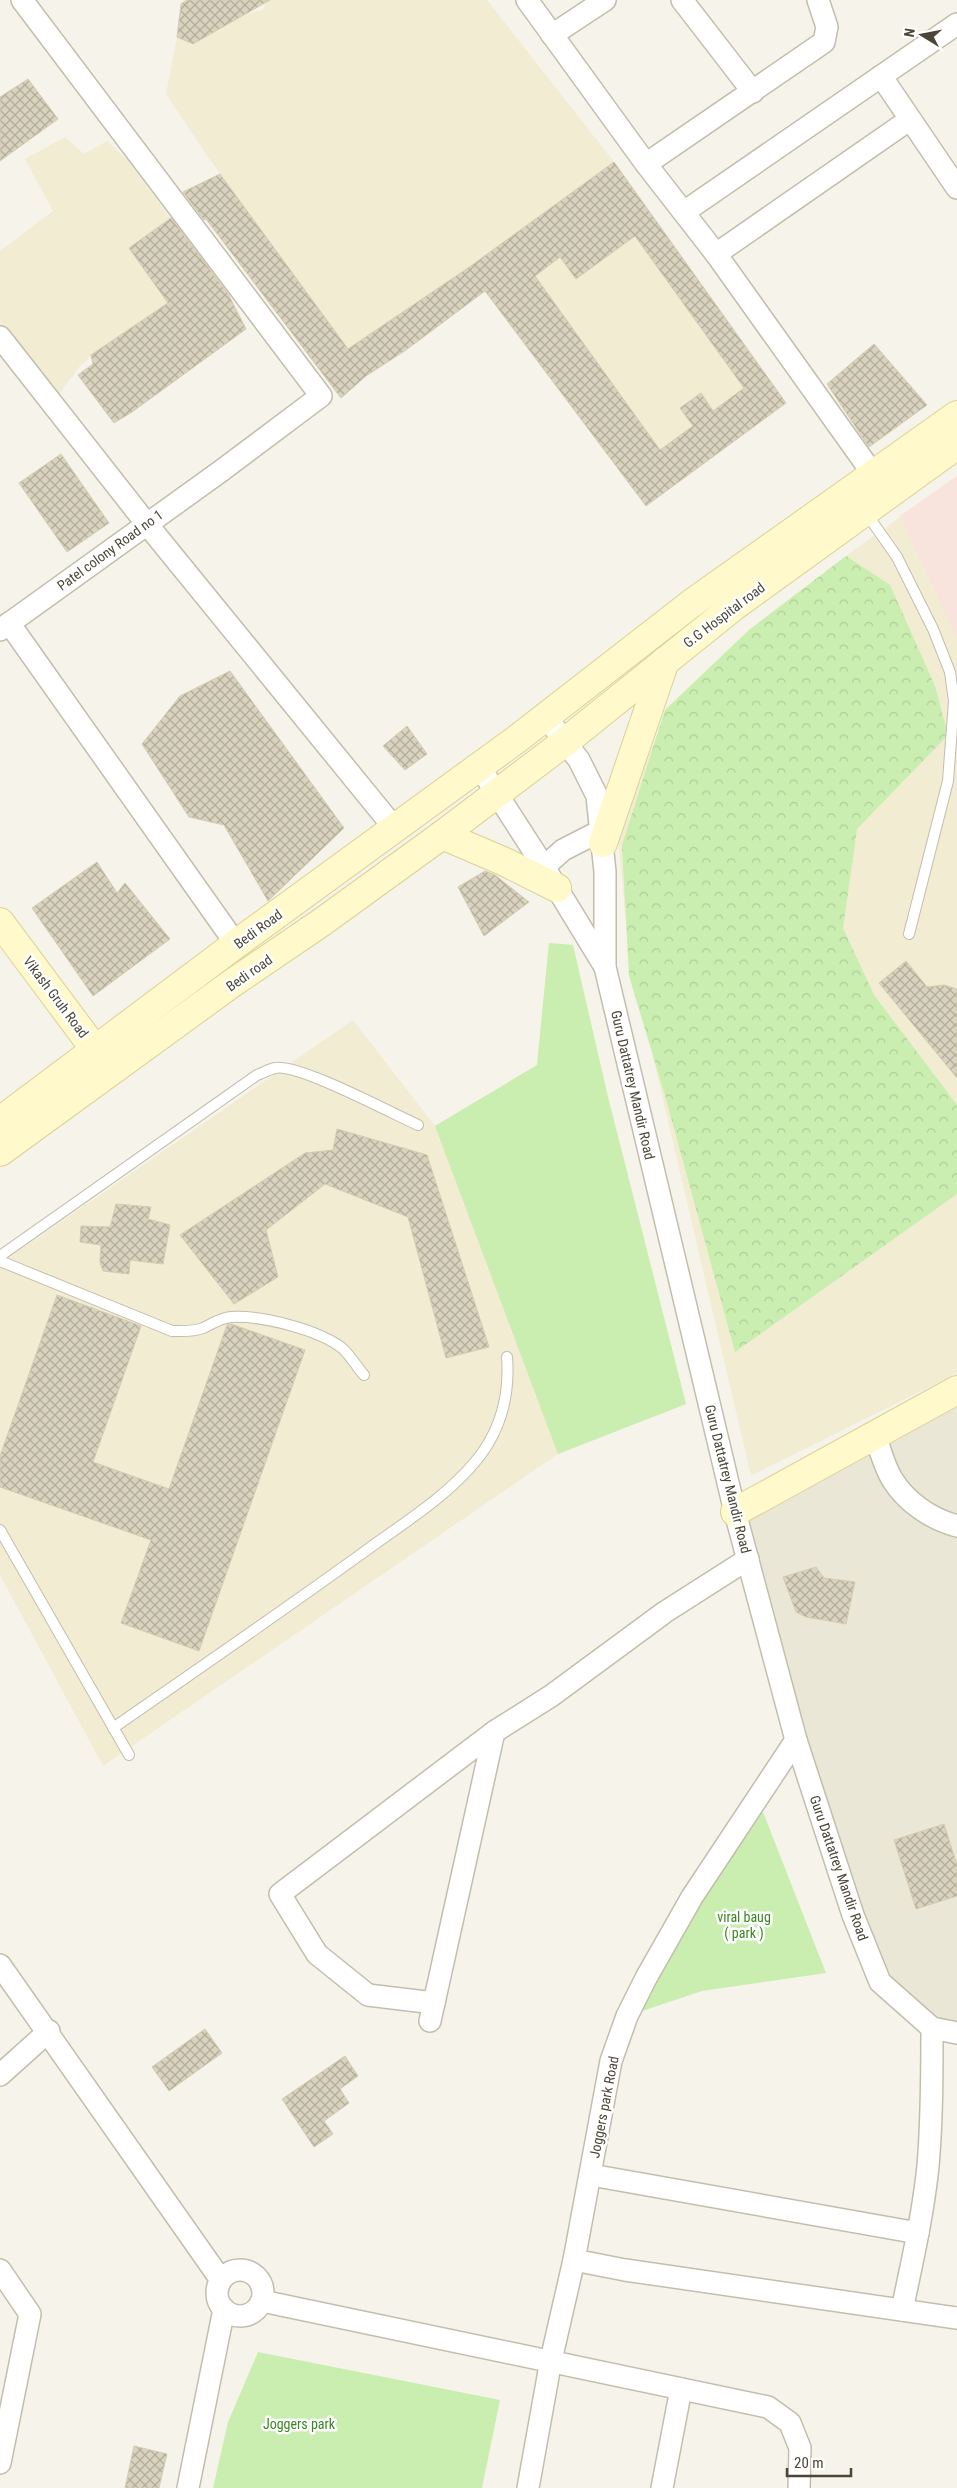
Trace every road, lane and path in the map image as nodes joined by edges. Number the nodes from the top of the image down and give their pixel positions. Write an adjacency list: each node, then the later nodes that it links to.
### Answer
1 (22, 0): 21 (street, Patel colony Road no 1)
2 (526, 0): 7 (street)
3 (605, 0): 7 (street)
4 (682, 0): 9 (street)
5 (818, 0): 9 (street)
6 (957, 24): 8 (street)
7 (552, 35): 11 (street)
8 (881, 76): 10 (street); 13 (street)
9 (753, 92): 11 (street)
10 (909, 120): 12 (street); 14 (street)
11 (646, 164): 13 (street)
12 (957, 188)
13 (684, 212): 14 (street)
14 (716, 254): 19 (street)
15 (0, 337): 16 (street)
16 (7, 360): 21 (street)
17 (957, 415): 19 (main road, G.G Hospital road)
18 (957, 445): 20 (main road, G.G Hospital road)
19 (873, 474): 25 (main road, G.G Hospital road)
20 (866, 512): 23 (main road, G.G Hospital road); 24 (lane)
21 (146, 523): 22 (street, Patel colony Road no 1); 30 (street)
22 (5, 626): 36 (street)
23 (665, 660): 27 (main road, G.G Hospital road); 32 (main road)
24 (954, 672): 35 (lane)
25 (546, 717): 26 (main road, G.G Hospital road); 27 (street, Guru Dattatrey Mandir Road)
26 (517, 739): 28 (main road, Bedi Road)
27 (565, 742): 29 (main road, G.G Hospital road); 32 (street, Guru Dattatrey Mandir Road)
28 (479, 766): 29 (street, Guru Dattatrey Mandir Road); 30 (main road, Bedi Road)
29 (497, 794): 31 (main road, Bedi road); 33 (street, Guru Dattatrey Mandir Road)
30 (396, 830): 36 (main road, Bedi Road)
31 (442, 835): 33 (main road); 39 (main road, Bedi road)
32 (603, 836): 33 (street); 37 (street, Guru Dattatrey Mandir Road)
33 (550, 877): 37 (street, Guru Dattatrey Mandir Road)
34 (0, 922): 38 (main road, Vikash Gruh Road)
35 (908, 934)
36 (236, 944): 38 (main road, Bedi Road)
37 (605, 968): 49 (street, Guru Dattatrey Mandir Road)
38 (95, 1050): 39 (main road, Vikash Gruh Road); 40 (main road, Bedi Road)
39 (113, 1072): 42 (main road, Bedi road)
40 (0, 1121)
41 (418, 1126): 43 (lane)
42 (0, 1152)
43 (0, 1256)
44 (0, 1261): 46 (lane)
45 (507, 1356): 53 (lane)
46 (364, 1376)
47 (957, 1390): 48 (main road)
48 (875, 1435): 49 (main road); 50 (street)
49 (735, 1512): 52 (street, Guru Dattatrey Mandir Road)
50 (957, 1526)
51 (0, 1530): 53 (lane)
52 (748, 1559): 54 (street); 55 (street, Guru Dattatrey Mandir Road)
53 (114, 1728): 56 (lane)
54 (494, 1732): 54 (street)
55 (796, 1740): 58 (street, Guru Dattatrey Mandir Road); 62 (street, Joggers park Road)
56 (129, 1755)
57 (0, 1965): 59 (street)
58 (932, 2028): 60 (street); 63 (street)
59 (49, 2031): 61 (street); 66 (street)
60 (957, 2033)
61 (0, 2075)
62 (591, 2175): 63 (street); 64 (street, Joggers park Road)
63 (918, 2233): 69 (street)
64 (574, 2260): 69 (street); 71 (street, Joggers park Road)
65 (0, 2270): 73 (street)
66 (221, 2280): 67 (street); 68 (street)
67 (262, 2301): 68 (street); 71 (street)
68 (224, 2309): 74 (street)
69 (902, 2310): 70 (street)
70 (957, 2318)
71 (551, 2360): 72 (street); 75 (street, Joggers park Road)
72 (681, 2389): 76 (street); 77 (street)
73 (0, 2463)
74 (188, 2488)
75 (528, 2488)
76 (662, 2488)
77 (799, 2488)

